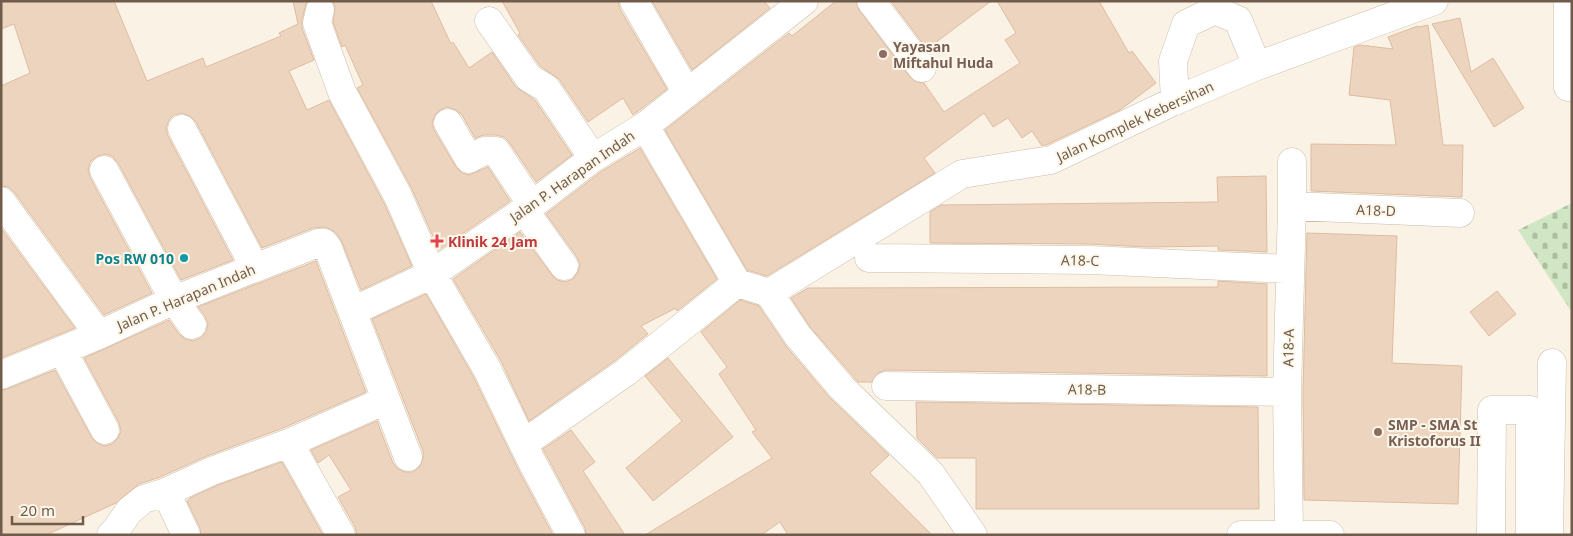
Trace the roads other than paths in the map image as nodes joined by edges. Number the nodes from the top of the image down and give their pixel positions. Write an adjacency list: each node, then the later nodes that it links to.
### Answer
1 (634, 1): 11 (street)
2 (804, 1): 11 (street, Jalan P. Harapan Indah)
3 (871, 1): 9 (street)
4 (1568, 1): 10 (street)
5 (1427, 2): 8 (street, Jalan Komplek Kebersihan)
6 (320, 10): 27 (street)
7 (489, 21): 16 (street)
8 (1257, 66): 12 (street, Jalan Komplek Kebersihan); 12 (street)
9 (922, 68)
10 (1568, 87)
11 (687, 93): 14 (street, Jalan P. Harapan Indah)
12 (1175, 101): 29 (street, Jalan Komplek Kebersihan)
13 (448, 122): 21 (street)
14 (645, 126): 16 (street, Jalan P. Harapan Indah); 28 (street)
15 (182, 129): 25 (street)
16 (593, 158): 21 (street, Jalan P. Harapan Indah)
17 (1292, 162): 20 (street, A18-A)
18 (104, 170): 30 (street)
19 (1, 201): 33 (street)
20 (1292, 206): 22 (street, A18-D); 26 (street, A18-A)
21 (528, 207): 24 (street); 27 (street, Jalan P. Harapan Indah)
22 (1460, 213)
23 (869, 258): 26 (street, A18-C)
24 (564, 266)
25 (255, 268): 30 (street, Jalan P. Harapan Indah); 31 (street, Jalan P. Harapan Indah)
26 (1290, 268): 38 (street, A18-A)
27 (432, 274): 31 (street, Jalan P. Harapan Indah); 42 (street)
28 (738, 284): 29 (street); 42 (street)
29 (769, 293): 49 (street)
30 (174, 300): 32 (street); 33 (street, Jalan P. Harapan Indah)
31 (353, 311): 39 (street)
32 (192, 325)
33 (99, 334): 34 (street, Jalan P. Harapan Indah)
34 (62, 350): 36 (street, Jalan P. Harapan Indah); 40 (street)
35 (1552, 363): 55 (street)
36 (1, 375)
37 (886, 386): 38 (street, A18-B)
38 (1287, 392): 51 (street, A18-A)
39 (386, 400): 41 (street); 43 (street)
40 (105, 430)
41 (289, 443): 44 (street); 47 (street)
42 (523, 444): 48 (street)
43 (408, 458)
44 (166, 492): 45 (street); 46 (street)
45 (111, 535)
46 (186, 535)
47 (341, 535)
48 (570, 535)
49 (973, 535)
50 (1241, 535): 51 (street)
51 (1289, 535): 52 (street)
52 (1330, 535)
53 (1491, 535): 54 (street)
54 (1530, 535)
55 (1549, 535)

